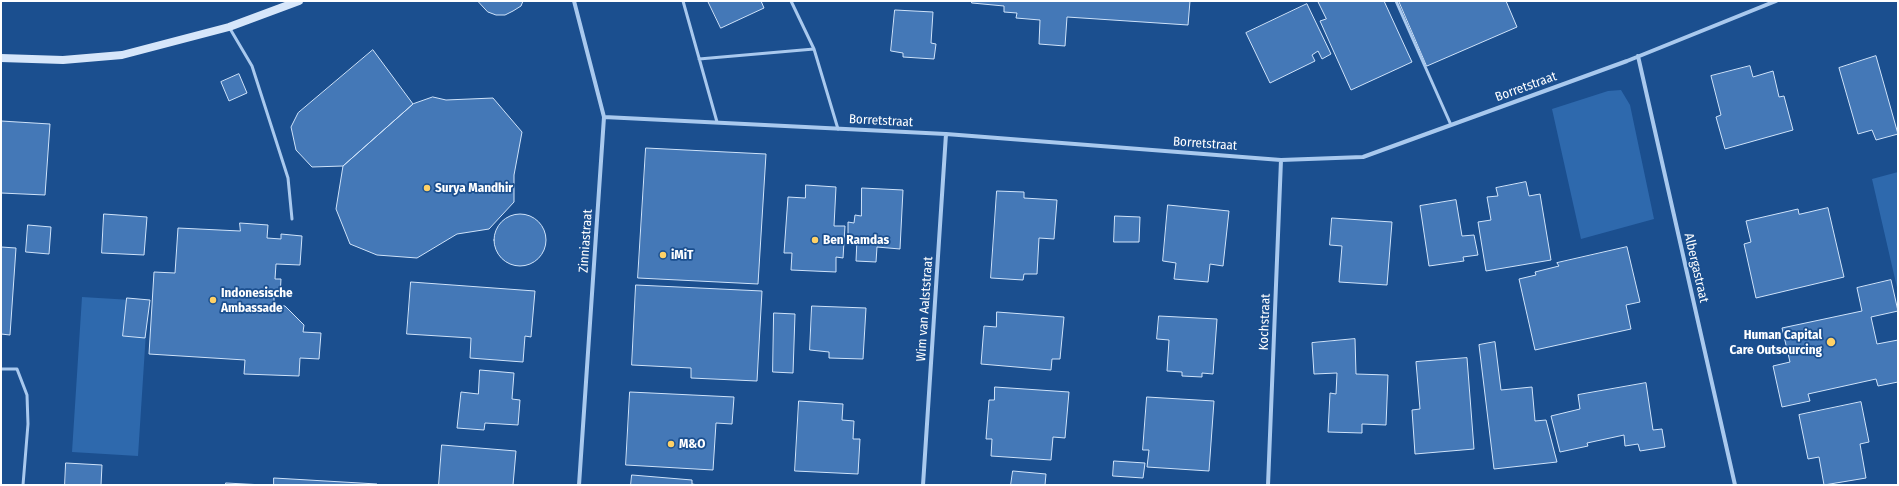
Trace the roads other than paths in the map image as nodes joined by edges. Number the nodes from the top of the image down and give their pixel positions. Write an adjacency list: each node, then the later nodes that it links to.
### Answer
1 (300, 1): 7 (street)
2 (574, 1): 12 (street, Zinniastraat)
3 (683, 1): 11 (lane)
4 (791, 1): 8 (lane)
5 (1396, 1): 14 (lane)
6 (1776, 1): 9 (street, Borretstraat)
7 (229, 27): 10 (street); 18 (lane)
8 (814, 49): 11 (lane); 15 (lane)
9 (1638, 56): 14 (street, Borretstraat); 24 (street, Albergastraat)
10 (1, 58)
11 (699, 59): 13 (lane)
12 (604, 117): 13 (street, Borretstraat); 21 (street, Zinniastraat)
13 (717, 122): 15 (street, Borretstraat)
14 (1451, 125): 17 (street, Borretstraat)
15 (838, 129): 16 (street, Borretstraat)
16 (946, 134): 17 (street, Borretstraat); 22 (street, Wim van Aalststraat)
17 (1281, 160): 23 (street, Kochstraat)
18 (292, 218)
19 (1, 369): 20 (lane)
20 (23, 485)
21 (579, 485)
22 (924, 485)
23 (1268, 485)
24 (1736, 485)

